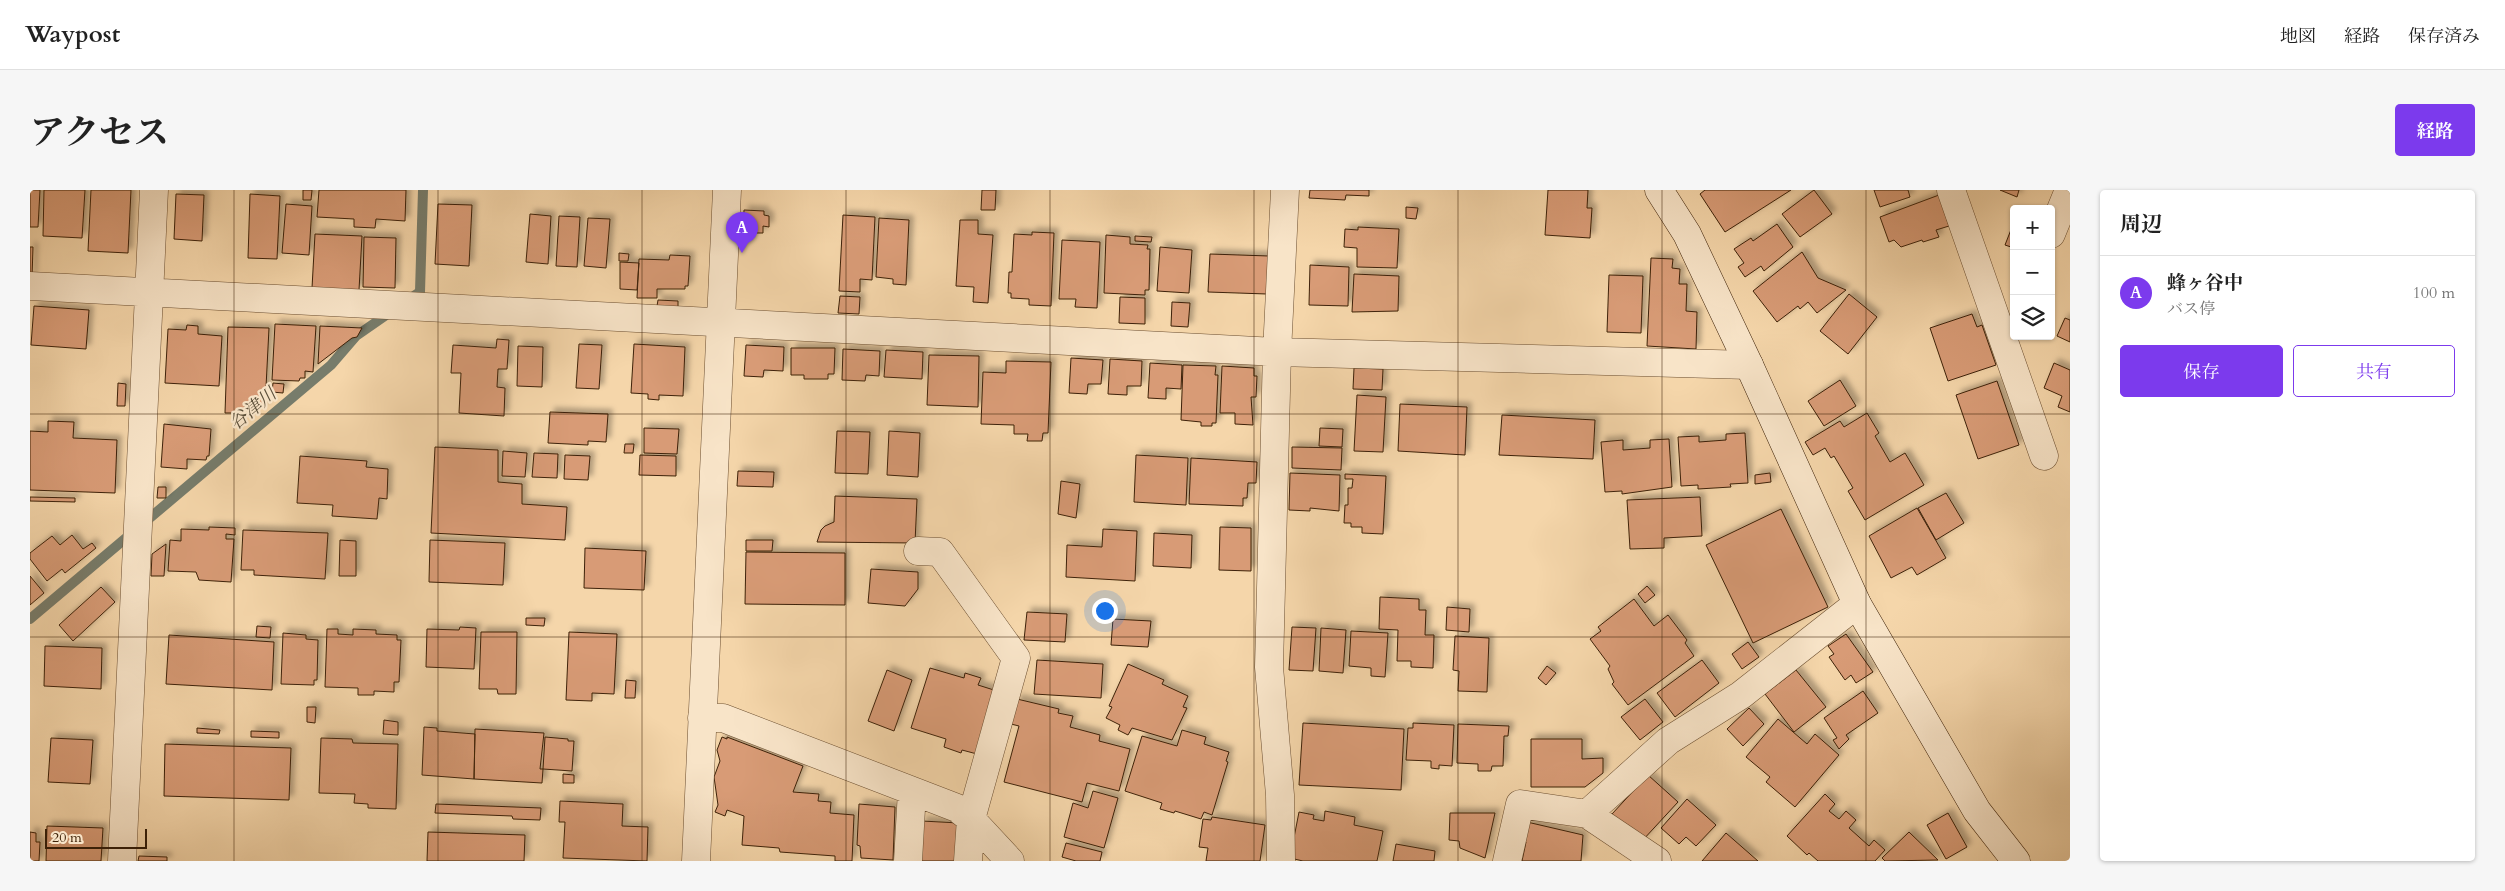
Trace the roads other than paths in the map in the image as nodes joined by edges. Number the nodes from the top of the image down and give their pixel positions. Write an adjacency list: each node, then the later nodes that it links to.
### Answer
1 (154, 190): 9 (street)
2 (727, 190): 10 (street)
3 (1285, 190): 13 (street)
4 (1659, 190): 14 (street)
5 (1951, 190): 11 (street)
6 (2069, 190): 7 (street)
7 (2055, 224)
8 (30, 286): 9 (street)
9 (149, 292): 10 (street); 22 (street)
10 (719, 324): 13 (street); 18 (street)
11 (2010, 336)
12 (2011, 340): 15 (street)
13 (1277, 352): 14 (street); 27 (street)
14 (1749, 365): 17 (street)
15 (2044, 456)
16 (918, 551): 21 (street)
17 (1857, 604): 20 (street); 30 (street)
18 (702, 718): 19 (street); 23 (street)
19 (912, 791): 21 (street); 24 (street)
20 (1587, 814): 28 (street); 29 (street)
21 (971, 819): 25 (street); 26 (street)
22 (122, 861)
23 (696, 861)
24 (908, 861)
25 (968, 861)
26 (1010, 861)
27 (1281, 861)
28 (1507, 861)
29 (1657, 861)
30 (2016, 861)

